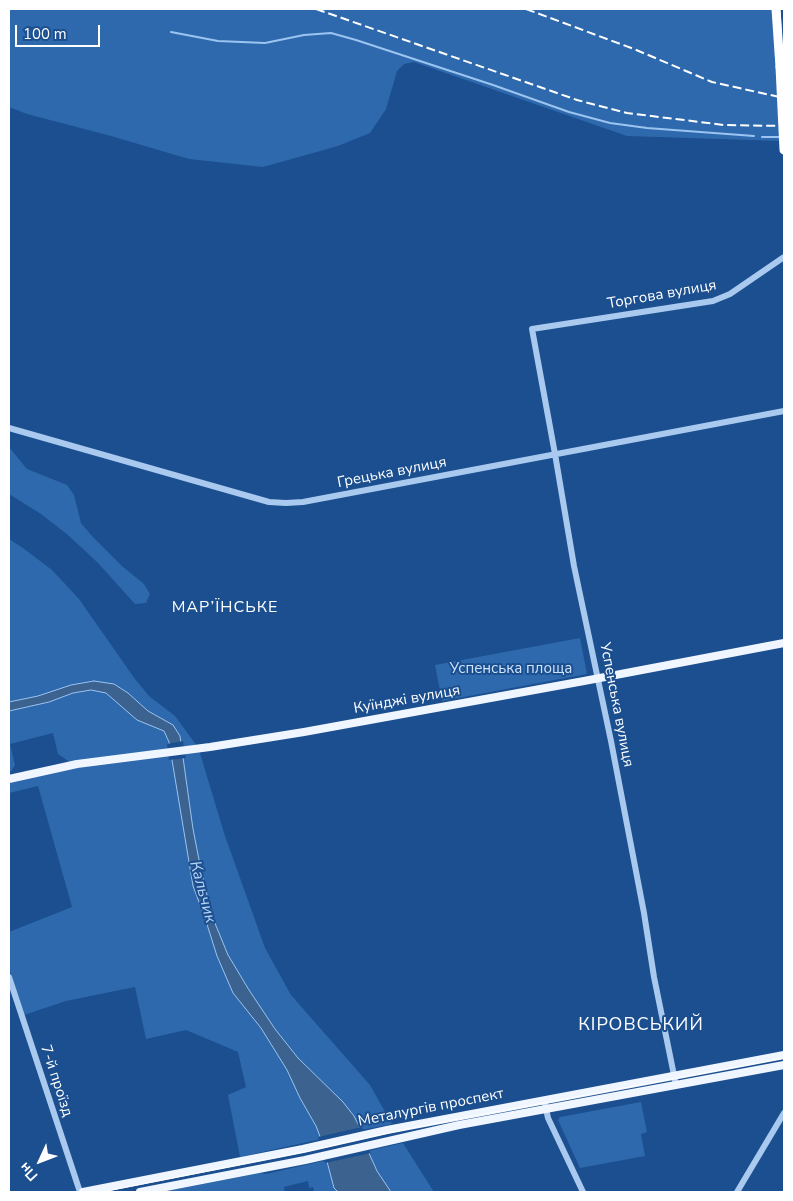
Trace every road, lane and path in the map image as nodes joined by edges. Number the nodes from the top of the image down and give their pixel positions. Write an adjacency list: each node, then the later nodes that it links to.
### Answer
1 (776, 9): 2 (highway, bridge)
2 (784, 150)
3 (784, 257): 4 (street, Торгова вулиця)
4 (532, 329): 7 (street, Успенська вулиця)
5 (784, 411): 7 (street, Грецька вулиця)
6 (9, 428): 7 (street, Грецька вулиця)
7 (555, 454): 9 (street, Успенська вулиця)
8 (784, 642): 9 (main road, Куїнджі вулиця)
9 (598, 678): 10 (main road, Куїнджі вулиця); 14 (street, Успенська вулиця)
10 (9, 779)
11 (9, 977): 19 (street, 7-й проїзд)
12 (784, 1055): 14 (main road, Металургів проспект)
13 (784, 1064): 15 (main road, Металургів проспект)
14 (675, 1076): 15 (street, Успенська вулиця); 16 (main road, Металургів проспект)
15 (676, 1085): 17 (main road, Металургів проспект)
16 (544, 1100): 17 (street); 19 (main road, Металургів проспект)
17 (546, 1109): 20 (main road, Металургів проспект); 21 (street)
18 (784, 1113): 22 (street)
19 (82, 1192)
20 (140, 1192)
21 (583, 1192)
22 (737, 1192)

